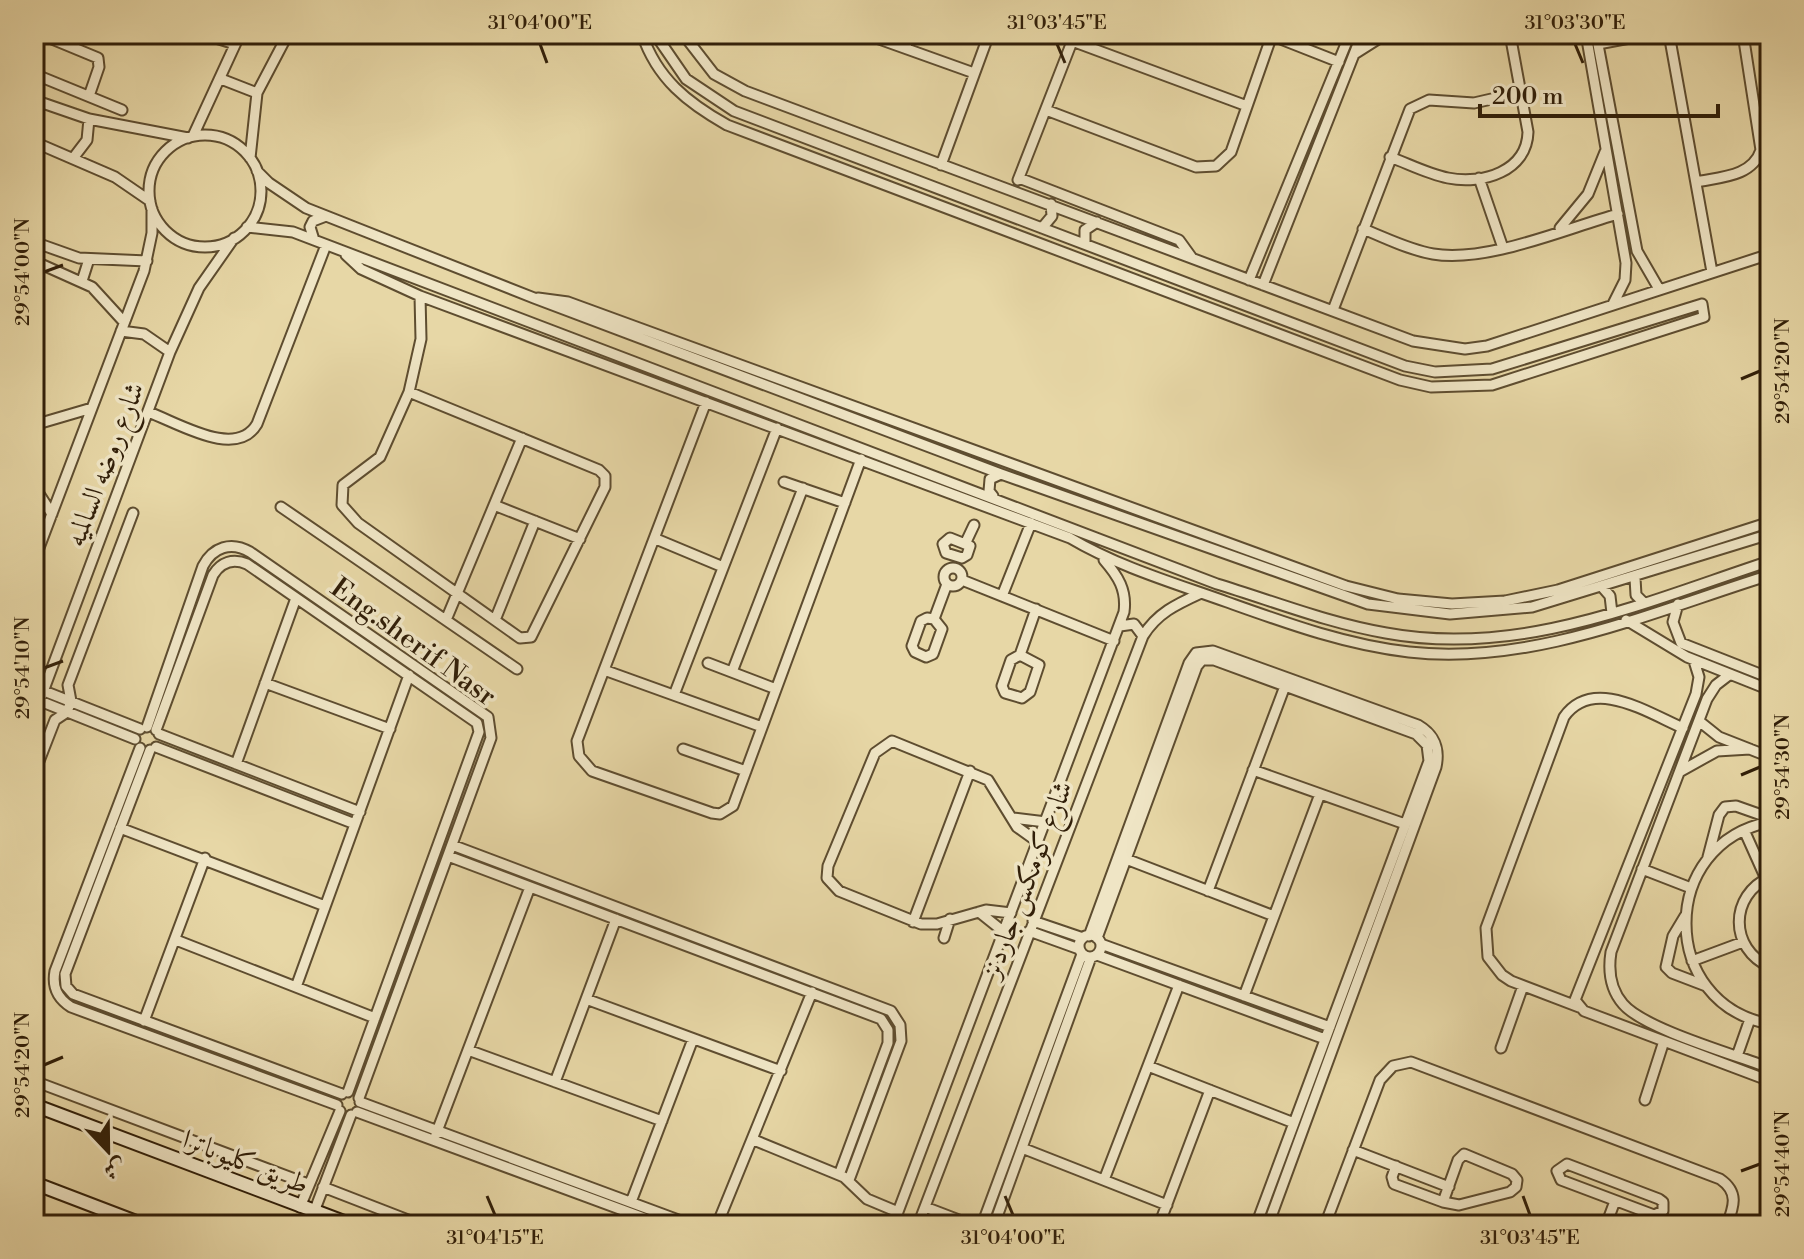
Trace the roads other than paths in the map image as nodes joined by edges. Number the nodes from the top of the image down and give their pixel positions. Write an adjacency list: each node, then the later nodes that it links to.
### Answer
1 (40, 34): 32 (street)
2 (203, 34): 19 (street)
3 (240, 34): 23 (street)
4 (288, 34): 31 (street)
5 (642, 34): 50 (street)
6 (655, 34): 46 (street)
7 (683, 34): 44 (street)
8 (865, 34): 24 (street)
9 (911, 34): 24 (street)
10 (989, 34): 27 (street)
11 (1362, 34): 25 (street)
12 (1386, 34): 25 (street)
13 (1586, 34): 40 (street)
14 (1651, 34): 22 (street)
15 (1669, 34): 49 (street)
16 (1743, 34): 49 (street)
17 (1270, 35): 26 (street); 34 (street)
18 (1509, 35): 30 (street)
19 (214, 36): 23 (street)
20 (1074, 37): 34 (street); 36 (street)
21 (1348, 39): 25 (street); 26 (street)
22 (1597, 39): 69 (street)
23 (235, 44): 29 (street)
24 (905, 48): 27 (street)
25 (1355, 51): 66 (street)
26 (1339, 62): 63 (street)
27 (974, 73): 44 (street)
28 (34, 74): 32 (street)
29 (221, 79): 31 (street); 38 (street)
30 (1522, 92): 42 (street); 48 (street)
31 (257, 93): 43 (street)
32 (89, 96): 35 (street)
33 (34, 100): 37 (street)
34 (1247, 106): 36 (street)
35 (122, 110)
36 (1046, 110): 47 (street)
37 (89, 119): 38 (street); 41 (street)
38 (190, 137): 43 (street); 53 (street)
39 (34, 142): 41 (street)
40 (1606, 148): 54 (street); 60 (street)
41 (74, 157): 53 (street)
42 (1390, 157): 48 (street); 59 (street)
43 (250, 158): 45 (street)
44 (941, 165): 51 (street)
45 (257, 171): 55 (street); 57 (street)
46 (891, 173): 50 (street); 58 (street)
47 (1019, 178): 51 (street); 73 (street)
48 (1479, 178): 68 (street)
49 (1696, 182): 78 (street)
50 (886, 186): 82 (street)
51 (1013, 191): 52 (street)
52 (1051, 204): 56 (street); 58 (street)
53 (151, 205): 61 (street); 75 (street, شارع روضه السالميه)
54 (1618, 214): 60 (street); 71 (street)
55 (326, 216): 62 (street); 85 (street)
56 (1097, 222): 65 (street); 73 (street)
57 (247, 227): 61 (street); 62 (street)
58 (1042, 228): 65 (street)
59 (1363, 229): 68 (street); 87 (street)
60 (1558, 230): 68 (street)
61 (234, 238): 90 (street, شارع روضه السالميه)
62 (314, 240): 67 (street)
63 (1266, 240): 66 (street); 79 (street)
64 (34, 242): 74 (street)
65 (1085, 244): 77 (street)
66 (1280, 244): 81 (street)
67 (326, 245): 70 (street); 95 (street)
68 (1503, 248)
69 (1637, 251): 71 (street); 83 (street)
70 (344, 253): 84 (street); 101 (street)
71 (1625, 254): 86 (street)
72 (1770, 254): 78 (street)
73 (1192, 258): 79 (street)
74 (89, 259): 75 (street); 80 (street)
75 (147, 261): 88 (street, شارع روضه السالميه)
76 (35, 264): 80 (street)
77 (1159, 272): 82 (street); 89 (street)
78 (1712, 272): 83 (street)
79 (1249, 280): 81 (street)
80 (82, 281): 88 (street)
81 (1263, 285): 87 (street)
82 (1154, 286): 91 (street)
83 (1659, 289): 86 (street)
84 (420, 296): 92 (street); 93 (street)
85 (534, 298): 99 (street); 123 (street)
86 (1613, 304): 87 (street)
87 (1333, 310)
88 (122, 326): 90 (street); 94 (street, شارع روضه السالميه)
89 (1565, 346): 91 (street); 91 (street)
90 (170, 352): 95 (street, شارع روضه السالميه)
91 (1570, 361)
92 (409, 392): 98 (street); 138 (street)
93 (706, 402): 97 (street); 120 (street)
94 (92, 408): 96 (street); 111 (street, شارع روضه السالميه)
95 (148, 412): 175 (street, شارع روضه السالميه)
96 (34, 425)
97 (777, 428): 100 (street); 130 (street)
98 (522, 438): 108 (street); 119 (street)
99 (954, 456): 101 (street); 102 (street)
100 (861, 459): 107 (street); 114 (street)
101 (952, 473): 106 (street)
102 (1001, 474): 106 (street); 125 (street)
103 (784, 482): 105 (street)
104 (34, 486): 111 (street)
105 (803, 488): 107 (street); 167 (street)
106 (993, 496): 116 (street)
107 (845, 503): 173 (street)
108 (494, 505): 112 (street); 138 (street)
109 (281, 507): 148 (street)
110 (133, 513): 178 (street)
111 (52, 514): 128 (street, شارع روضه السالميه)
112 (535, 521): 119 (street); 149 (street)
113 (1770, 522): 121 (street)
114 (1031, 523): 118 (street); 140 (street)
115 (974, 525): 122 (street)
116 (1073, 527): 118 (street); 136 (street)
117 (1770, 534): 124 (street)
118 (1070, 538): 127 (street)
119 (580, 539): 149 (street)
120 (656, 539): 130 (street); 166 (street)
121 (1717, 539): 123 (street); 124 (street)
122 (966, 542): 126 (street); 126 (street)
123 (1227, 543): 125 (street)
124 (1721, 550): 133 (street)
125 (1222, 555): 137 (street)
126 (955, 556): 131 (street)
127 (1102, 557): 139 (street); 153 (street, شارع كومكس جاردنز)
128 (34, 561)
129 (1770, 561): 142 (street)
130 (723, 567): 176 (street)
131 (951, 568): 134 (street); 135 (street)
132 (1770, 575): 143 (street)
133 (1635, 578): 137 (street); 142 (street)
134 (962, 580): 135 (street); 140 (street)
135 (947, 584): 147 (street)
136 (1217, 584): 139 (street, شارع كومكس جاردنز); 145 (street)
137 (1603, 588): 146 (street)
138 (457, 593): 148 (street); 149 (street)
139 (1201, 593): 152 (street); 156 (street, شارع كومكس جاردنز)
140 (1002, 596): 144 (street)
141 (296, 598): 154 (street); 171 (street); 185 (street)
142 (1644, 603): 146 (street)
143 (1678, 604): 150 (street); 155 (street)
144 (1036, 609): 158 (street); 162 (street)
145 (1297, 610): 152 (street); 157 (street)
146 (1612, 613): 157 (street)
147 (934, 619)
148 (446, 620): 165 (street)
149 (495, 620)
150 (1626, 620): 159 (street); 161 (street)
151 (355, 623): 154 (street); 185 (street, Eng.sherif Nasr); 209 (street, Eng.sherif Nasr)
152 (1292, 625): 161 (street)
153 (1120, 626): 156 (street); 158 (street, شارع كومكس جاردنز)
154 (348, 633): 168 (street)
155 (1675, 633): 159 (street); 160 (street)
156 (1143, 636): 228 (street, شارع كومكس جاردنز)
157 (1518, 636): 161 (street)
158 (1114, 641): 201 (street, شارع كومكس جاردنز)
159 (1665, 642): 160 (street)
160 (1679, 647): 163 (street); 170 (street)
161 (1520, 649)
162 (1020, 655): 162 (street)
163 (1694, 661): 169 (street); 183 (street)
164 (708, 663): 167 (street)
165 (517, 669)
166 (604, 670): 176 (street); 193 (street)
167 (732, 672): 173 (street)
168 (409, 675): 184 (street); 232 (street)
169 (1729, 675): 174 (street); 181 (street)
170 (1770, 678)
171 (265, 683): 184 (street); 190 (street)
172 (1285, 686): 192 (street); 203 (street); 211 (street)
173 (776, 689): 182 (street)
174 (1770, 689)
175 (44, 691): 177 (street, شارع روضه السالميه); 178 (street)
176 (674, 695): 182 (street)
177 (40, 701): 179 (street); 180 (street, شارع روضه السالميه)
178 (71, 701): 179 (street); 185 (street)
179 (67, 712): 186 (street); 196 (street)
180 (34, 716)
181 (1699, 721): 188 (street); 195 (street)
182 (762, 727): 193 (street)
183 (1683, 728): 191 (street); 244 (street)
184 (390, 729): 198 (street)
185 (151, 730): 186 (street); 186 (street); 190 (street)
186 (145, 746): 202 (street); 204 (street); 218 (street)
187 (683, 749): 193 (street)
188 (1750, 749): 189 (street); 195 (street)
189 (1770, 757)
190 (236, 764): 198 (street)
191 (1667, 767): 195 (street); 206 (street)
192 (1253, 770): 197 (street); 217 (street)
193 (746, 771)
194 (970, 771): 199 (street); 229 (street); 229 (street)
195 (1679, 772): 207 (street)
196 (34, 774)
197 (1320, 794): 203 (street); 224 (street)
198 (360, 812): 202 (street)
199 (1013, 818): 201 (street); 208 (street)
200 (1770, 820): 205 (street); 212 (street)
201 (1046, 822): 208 (street, شارع كومكس جاردنز)
202 (355, 824): 221 (street)
203 (1405, 824): 258 (street)
204 (120, 828): 210 (street); 218 (street)
205 (1744, 830): 212 (street); 214 (street)
206 (1640, 835): 207 (street); 219 (street)
207 (1653, 841): 213 (street)
208 (1038, 842): 223 (street, شارع كومكس جاردنز)
209 (450, 851): 215 (street); 236 (street, Eng.sherif Nasr); 291 (street)
210 (205, 858): 221 (street); 235 (street)
211 (1126, 859): 217 (street); 234 (street)
212 (1707, 860): 216 (street)
213 (1642, 869): 216 (street); 220 (street)
214 (1768, 878): 237 (street)
215 (530, 887): 226 (street); 265 (street)
216 (1691, 888): 225 (street)
217 (1208, 891): 224 (street)
218 (88, 899): 256 (street); 269 (street)
219 (1614, 899): 220 (street); 238 (street)
220 (1629, 905): 239 (street)
221 (325, 906): 246 (street)
222 (979, 912): 223 (street); 227 (street); 231 (street)
223 (1011, 913): 231 (street, شارع كومكس جاردنز)
224 (1274, 916): 249 (street)
225 (1685, 916): 241 (street); 245 (street)
226 (616, 919): 248 (street); 251 (street)
227 (950, 919): 229 (street); 233 (street)
228 (1033, 921): 230 (street, شارع كومكس جاردنز); 234 (street)
229 (913, 922)
230 (1029, 931): 240 (street); 305 (street, شارع كومكس جاردنز)
231 (1004, 932): 304 (street, شارع كومكس جاردنز)
232 (404, 937): 236 (street); 253 (street)
233 (944, 938)
234 (1093, 939): 240 (street); 240 (street); 249 (street); 321 (street)
235 (176, 940): 246 (street); 256 (street)
236 (416, 941): 280 (street, Eng.sherif Nasr)
237 (1743, 942): 241 (street); 242 (street)
238 (1595, 946): 239 (street); 247 (street)
239 (1611, 952): 254 (street)
240 (1087, 954): 243 (street); 286 (street); 317 (street)
241 (1692, 961): 245 (street)
242 (1770, 967)
243 (1179, 985): 261 (street); 270 (street)
244 (1523, 986): 250 (street); 264 (street)
245 (1706, 986): 255 (street)
246 (296, 987): 253 (street)
247 (1577, 990): 250 (street); 252 (street)
248 (812, 992): 272 (street); 291 (street)
249 (1244, 996): 258 (street)
250 (1551, 997): 252 (street)
251 (586, 999): 260 (street); 275 (street)
252 (1579, 1007): 259 (street)
253 (375, 1018): 277 (street)
254 (1641, 1019): 259 (street); 263 (street)
255 (1750, 1019): 257 (street); 268 (street)
256 (144, 1021): 266 (street)
257 (1770, 1024)
258 (1330, 1027): 261 (street)
259 (1638, 1031): 262 (street)
260 (693, 1039): 272 (street); 282 (street)
261 (1325, 1039): 283 (street)
262 (1664, 1041): 267 (street); 278 (street)
263 (1707, 1044): 267 (street); 268 (street)
264 (1501, 1048)
265 (468, 1050): 275 (street); 284 (street)
266 (229, 1052): 269 (street); 277 (street)
267 (1703, 1056): 274 (street)
268 (1737, 1056): 271 (street)
269 (224, 1063): 281 (street)
270 (1148, 1066): 276 (street); 292 (street)
271 (1770, 1068)
272 (781, 1071): 285 (street)
273 (34, 1081): 294 (street)
274 (1770, 1081)
275 (555, 1082): 282 (street)
276 (1210, 1090): 283 (street); 300 (street)
277 (345, 1093): 280 (street); 281 (street)
278 (1645, 1100)
279 (34, 1105): 301 (main road, طريق كليوباترا)
280 (357, 1107): 281 (street); 284 (street); 289 (street, Eng.sherif Nasr)
281 (339, 1108): 288 (street)
282 (662, 1121): 298 (street)
283 (1294, 1123): 320 (street)
284 (436, 1136): 298 (street); 302 (street)
285 (754, 1140): 291 (street); 313 (street)
286 (1022, 1148): 292 (street); 318 (street)
287 (1353, 1150): 290 (street); 306 (street); 324 (street)
288 (320, 1159): 289 (street); 294 (street)
289 (331, 1163): 295 (street, Eng.sherif Nasr)
290 (1396, 1166): 296 (street); 299 (street)
291 (844, 1177): 304 (street)
292 (1104, 1180): 300 (street)
293 (34, 1183): 307 (main road)
294 (308, 1184): 301 (street)
295 (323, 1187): 303 (street, Eng.sherif Nasr); 310 (street)
296 (1449, 1187): 299 (street); 299 (street)
297 (1615, 1201): 297 (street); 323 (street)
298 (631, 1202): 302 (street)
299 (1443, 1202)
300 (1167, 1205): 319 (street)
301 (300, 1207): 303 (main road, طريق كليوباترا)
302 (639, 1210): 311 (street); 312 (street)
303 (314, 1212): 308 (main road); 309 (main road, طريق كليوباترا)
304 (898, 1212): 314 (street, شارع كومكس جاردنز)
305 (921, 1216): 315 (street); 316 (street)
306 (1327, 1221): 322 (street)
307 (144, 1225)
308 (320, 1225)
309 (352, 1225)
310 (421, 1225)
311 (663, 1225)
312 (692, 1225)
313 (717, 1225)
314 (893, 1225)
315 (942, 1225)
316 (972, 1225)
317 (982, 1225)
318 (994, 1225)
319 (1159, 1225)
320 (1256, 1225)
321 (1268, 1225)
322 (1349, 1225)
323 (1606, 1225)
324 (1727, 1225)

